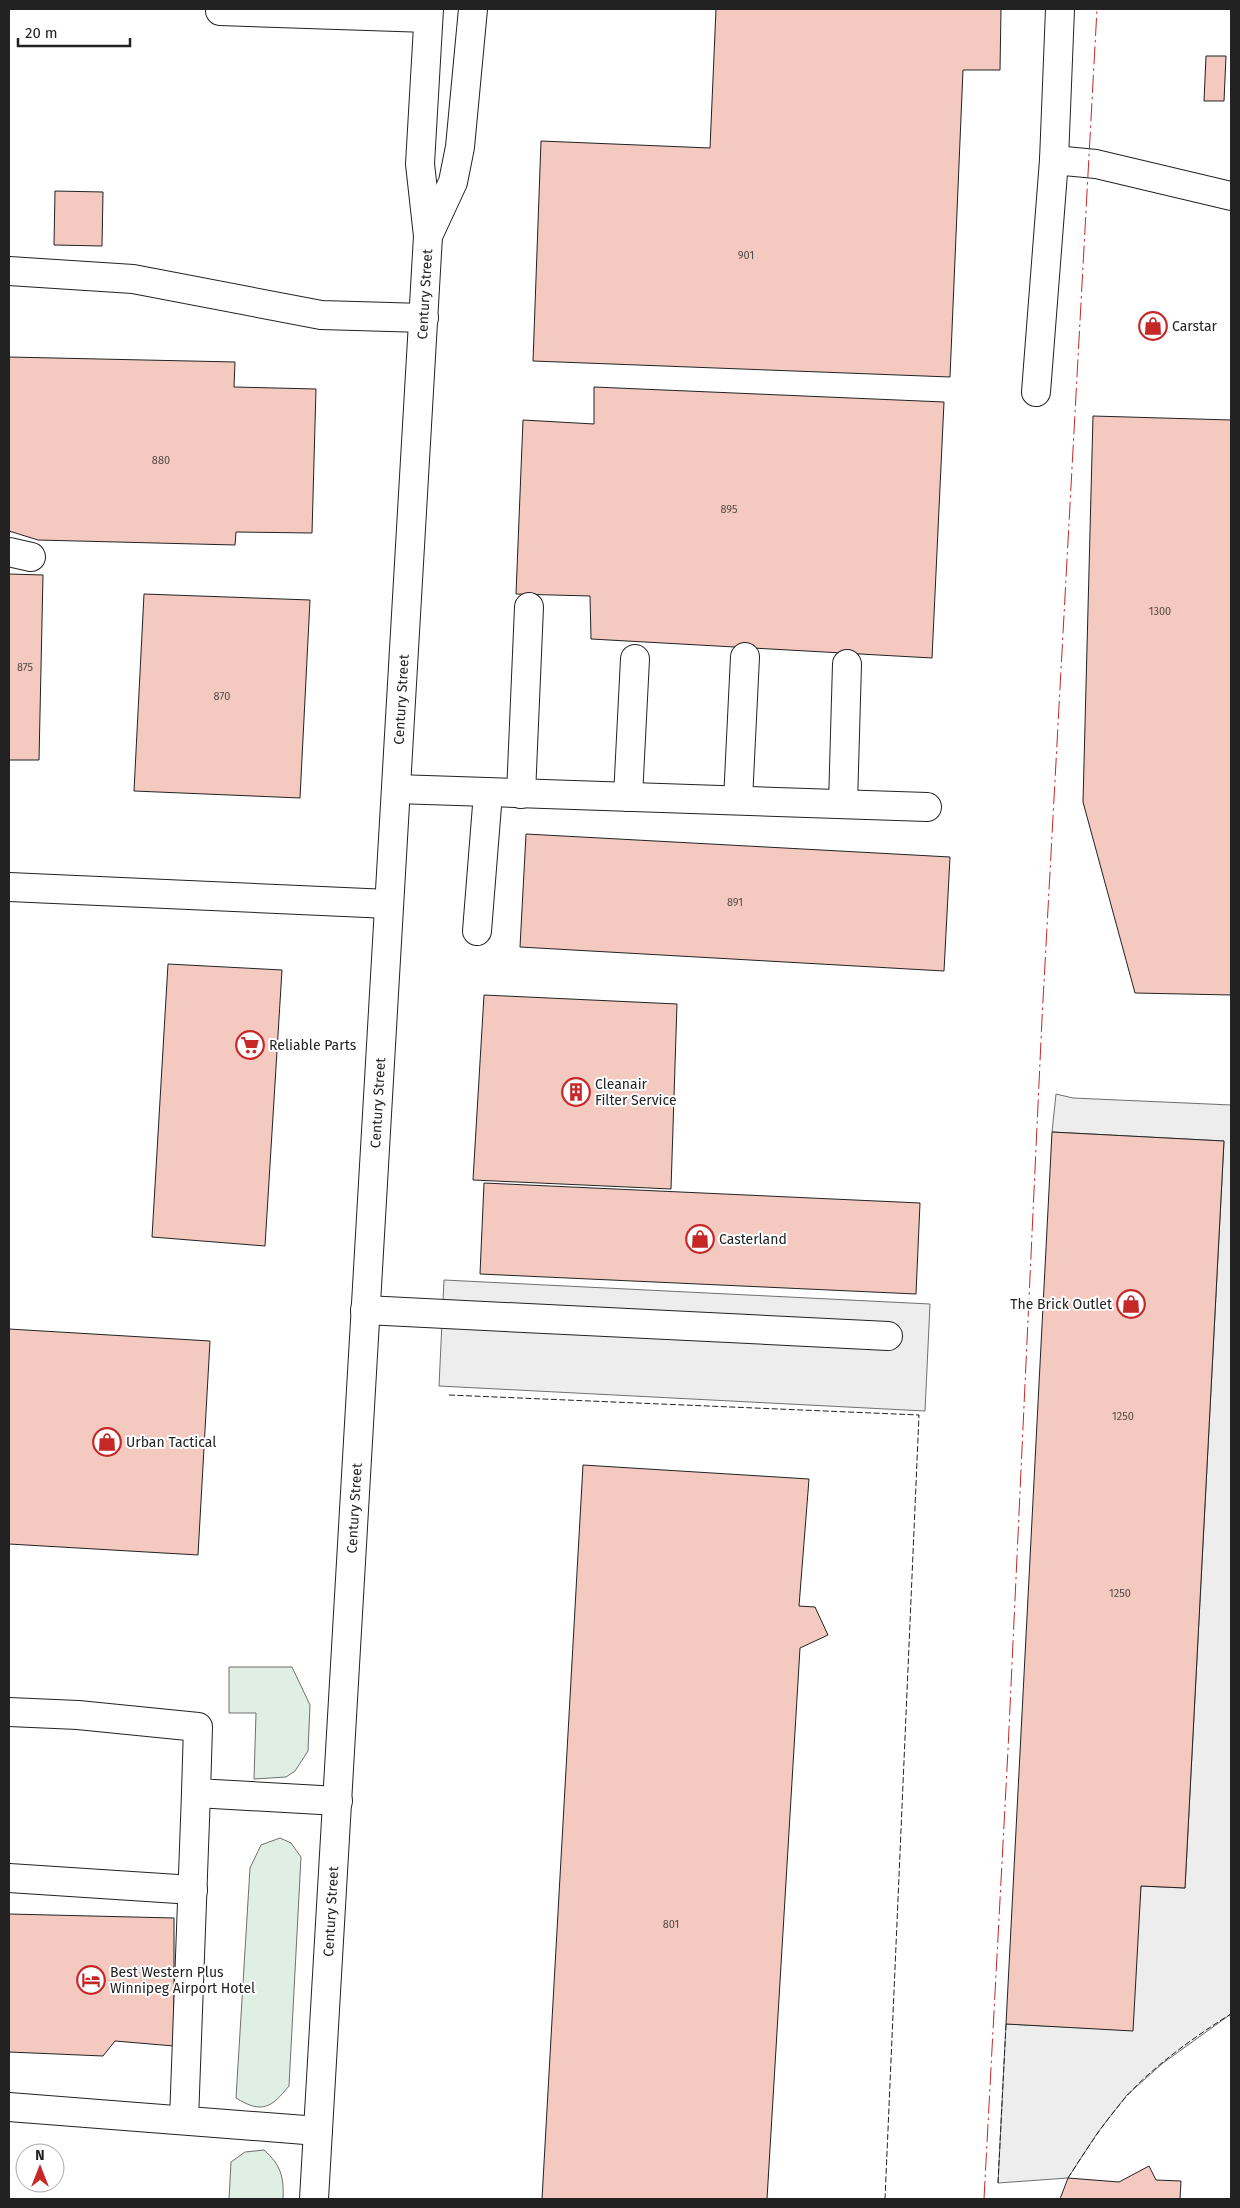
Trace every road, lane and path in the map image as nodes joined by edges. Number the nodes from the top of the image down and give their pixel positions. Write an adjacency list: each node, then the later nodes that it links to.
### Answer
1 (473, 9): 7 (main road)
2 (1060, 9): 5 (main road)
3 (220, 11): 4 (main road)
4 (428, 14): 7 (main road, Century Street)
5 (1054, 160): 6 (main road); 10 (main road)
6 (1231, 196)
7 (428, 236): 9 (main road, Century Street)
8 (9, 271): 9 (main road)
9 (424, 318): 15 (main road, Century Street)
10 (1036, 392)
11 (529, 607): 17 (main road)
12 (745, 657): 19 (main road)
13 (635, 659): 18 (main road)
14 (847, 664): 20 (main road)
15 (396, 789): 16 (main road); 23 (main road, Century Street)
16 (488, 793): 17 (main road); 24 (main road)
17 (521, 794): 18 (main road)
18 (628, 797): 19 (main road)
19 (738, 800): 20 (main road)
20 (843, 804): 21 (main road)
21 (927, 807)
22 (9, 887): 23 (main road)
23 (389, 904): 25 (main road, Century Street)
24 (477, 931)
25 (365, 1310): 26 (main road); 29 (main road, Century Street)
26 (888, 1336)
27 (9, 1712): 28 (main road)
28 (196, 1793): 29 (main road); 31 (main road)
29 (338, 1801): 34 (main road, Century Street)
30 (9, 1878): 31 (main road)
31 (193, 1890): 33 (main road)
32 (9, 2107): 33 (main road)
33 (184, 2120): 34 (main road)
34 (318, 2131): 35 (main road, Century Street)
35 (314, 2199)

